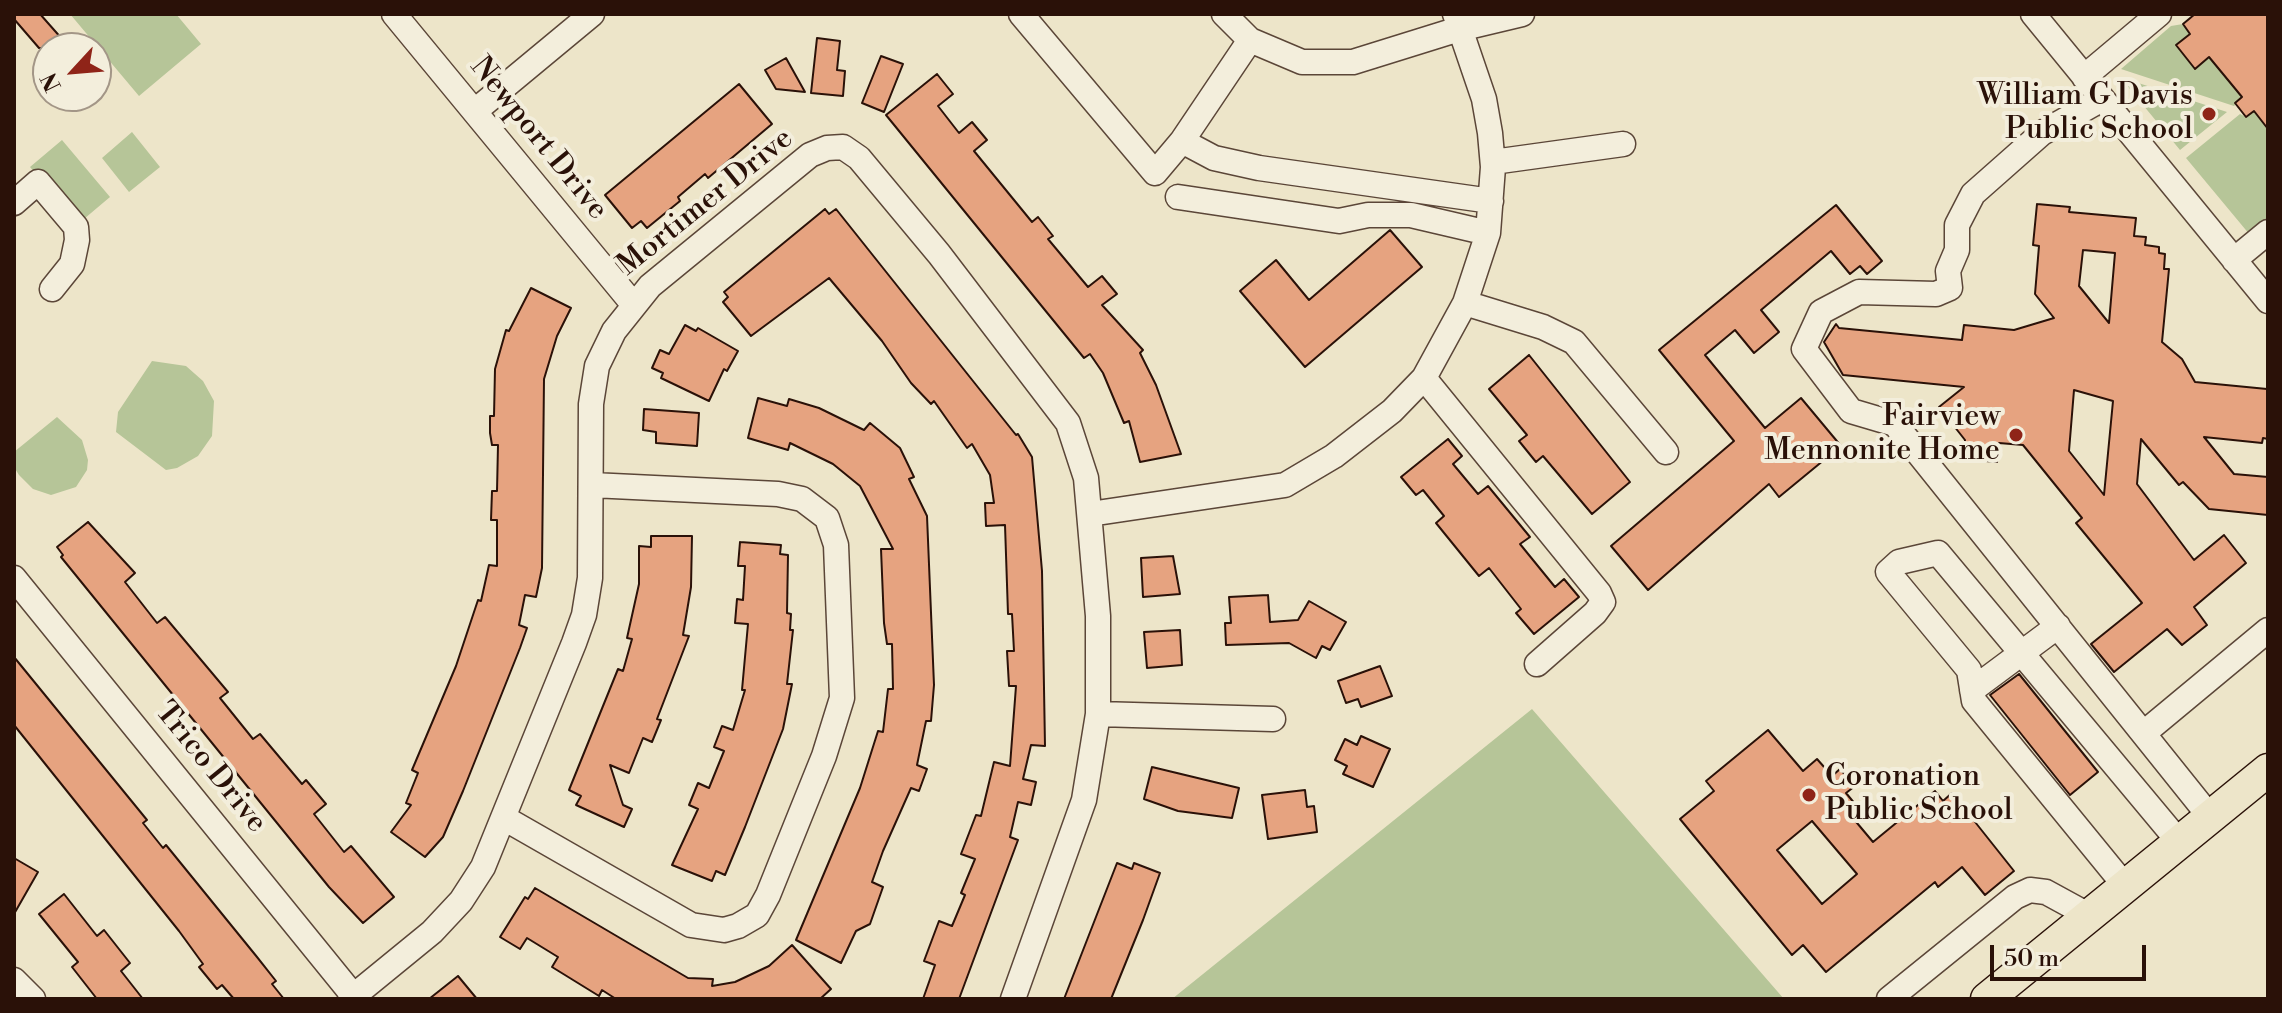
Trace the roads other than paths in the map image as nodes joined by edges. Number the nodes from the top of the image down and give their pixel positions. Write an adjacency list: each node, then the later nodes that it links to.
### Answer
1 (394, 14): 12 (street, Newport Drive)
2 (592, 14): 12 (street)
3 (1021, 14): 13 (street)
4 (1224, 14): 9 (street)
5 (1522, 14): 8 (street)
6 (2033, 14): 10 (street)
7 (2159, 14): 10 (street)
8 (1457, 22): 9 (street); 15 (street)
9 (1250, 40): 13 (street)
10 (2084, 77): 11 (street)
11 (2102, 99): 21 (street); 31 (street)
12 (475, 111): 25 (street, Newport Drive)
13 (1182, 141): 17 (street)
14 (1623, 144): 15 (street)
15 (1493, 162): 17 (street)
16 (1178, 197): 20 (street)
17 (1491, 201): 20 (street)
18 (14, 203): 22 (street)
19 (2268, 232): 21 (street)
20 (1488, 233): 24 (street)
21 (2234, 260): 23 (street)
22 (52, 289)
23 (2268, 301)
24 (1465, 303): 26 (street); 27 (street)
25 (633, 304): 28 (street, Mortimer Drive); 29 (street, Mortimer Drive)
26 (1424, 378): 29 (street); 34 (street)
27 (1666, 452)
28 (592, 485): 40 (street, Mortimer Drive); 40 (street)
29 (1090, 514): 36 (street, Mortimer Drive)
30 (14, 578): 46 (street, Trico Drive)
31 (2058, 626): 33 (street); 38 (street)
32 (2268, 630): 38 (street)
33 (2021, 650): 35 (street); 35 (street); 42 (street)
34 (1537, 664)
35 (1972, 690): 43 (street)
36 (1098, 714): 37 (street); 48 (street, Mortimer Drive)
37 (1273, 719)
38 (2144, 733): 41 (street)
39 (2268, 770): 41 (main road)
40 (504, 818): 46 (street, Mortimer Drive)
41 (2211, 818): 42 (main road)
42 (2180, 843): 43 (main road)
43 (2126, 887): 44 (main road)
44 (2090, 916): 49 (street); 50 (main road)
45 (14, 980): 47 (street)
46 (353, 998)
47 (33, 999)
48 (1013, 999)
49 (1889, 999)
50 (1987, 999)

